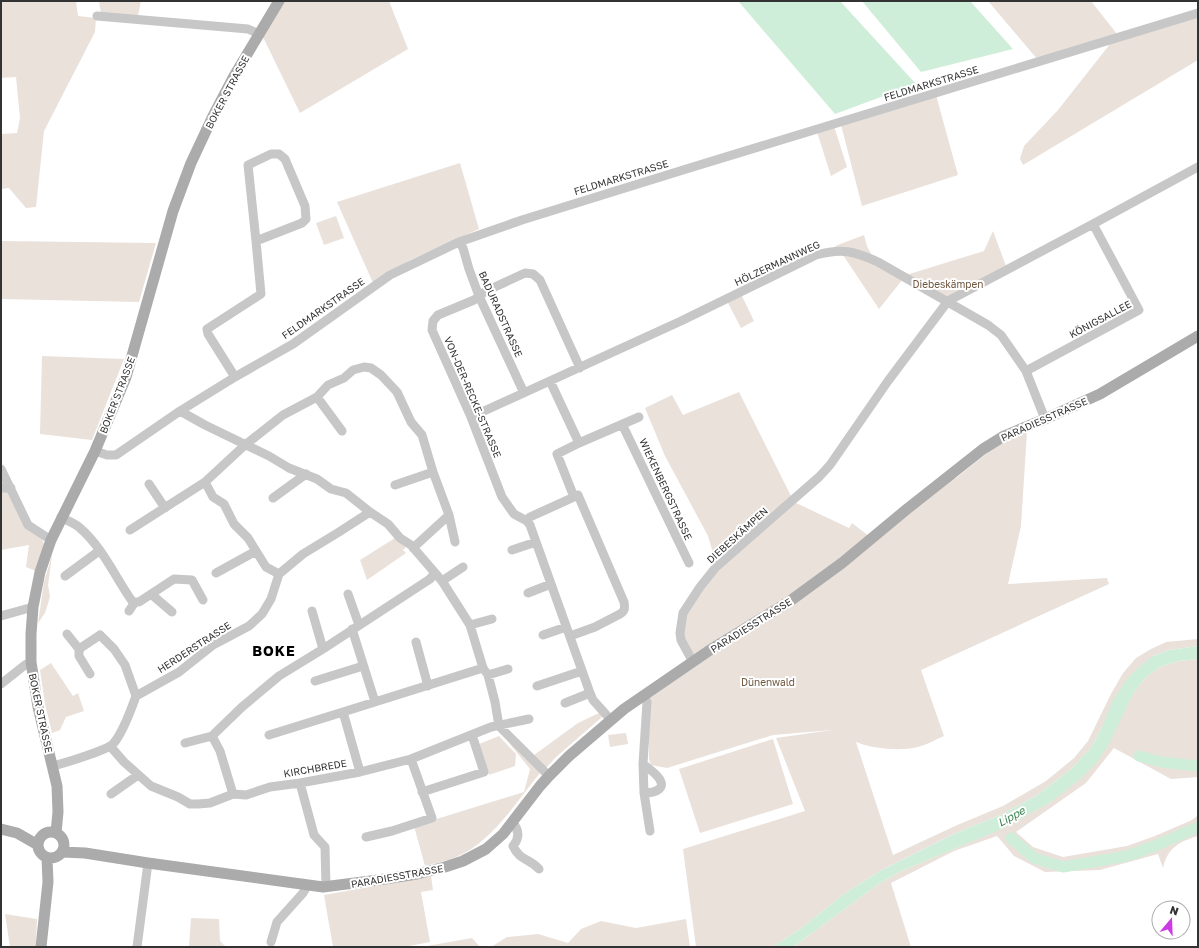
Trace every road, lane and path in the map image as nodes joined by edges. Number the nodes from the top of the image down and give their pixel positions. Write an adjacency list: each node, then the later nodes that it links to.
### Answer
1 (279, 1): 4 (main road, BOKER STRASSE)
2 (1198, 13): 8 (street, FELDMARKSTRASSE)
3 (97, 16): 4 (street)
4 (259, 34): 26 (main road, BOKER STRASSE)
5 (1198, 167): 6 (street, DIEBESKÄMPEN)
6 (1094, 224): 10 (street, DIEBESKÄMPEN); 13 (street, KÖNIGSALLEE)
7 (256, 241): 7 (street); 14 (street)
8 (459, 242): 9 (street, BADURADSTRASSE); 14 (street, FELDMARKSTRASSE)
9 (480, 296): 12 (street); 16 (street, BADURADSTRASSE); 19 (street, VON-DER-RECKE-STRASSE)
10 (948, 301): 12 (street, HÖLZERMANNWEG); 13 (street, HÖLZERMANNWEG); 79 (street, DIEBESKÄMPEN)
11 (1198, 336): 21 (main road, PARADIESSTRASSE)
12 (580, 368): 15 (street, HÖLZERMANNWEG)
13 (1026, 370): 21 (street, HÖLZERMANNWEG)
14 (235, 377): 18 (street, FELDMARKSTRASSE)
15 (550, 381): 16 (street, HÖLZERMANNWEG); 24 (street)
16 (524, 393): 19 (street, HÖLZERMANNWEG)
17 (317, 397): 23 (street); 25 (street); 28 (street)
18 (180, 411): 25 (street); 26 (street, FELDMARKSTRASSE)
19 (471, 417): 41 (street, VON-DER-RECKE-STRASSE)
20 (639, 417): 22 (street)
21 (1045, 419): 79 (main road, PARADIESSTRASSE)
22 (622, 424): 24 (street); 50 (street, WIEKENBERGSTRASSE)
23 (342, 431)
24 (579, 443): 35 (street)
25 (245, 445): 29 (street); 30 (street)
26 (95, 451): 40 (main road, BOKER STRASSE)
27 (1, 470): 34 (street)
28 (433, 472): 32 (street); 39 (street)
29 (306, 474): 36 (street); 38 (street)
30 (205, 482): 37 (street); 49 (street)
31 (149, 484): 37 (street)
32 (395, 485)
33 (1, 488): 34 (street)
34 (11, 488): 43 (street)
35 (579, 495): 41 (street); 74 (street)
36 (273, 498)
37 (165, 508): 42 (street)
38 (370, 512): 46 (street); 54 (street)
39 (449, 515): 44 (street); 46 (street)
40 (61, 517): 43 (main road, BOKER STRASSE); 48 (street)
41 (527, 522): 45 (street, VON-DER-RECKE-STRASSE)
42 (130, 530)
43 (51, 540): 63 (main road, BOKER STRASSE)
44 (455, 542)
45 (536, 542): 47 (street); 57 (street, VON-DER-RECKE-STRASSE)
46 (413, 548): 53 (street)
47 (512, 550)
48 (99, 551): 55 (street); 62 (street)
49 (256, 551): 52 (street); 54 (street)
50 (689, 563)
51 (463, 568): 56 (street)
52 (216, 573)
53 (435, 573): 56 (street); 70 (street)
54 (279, 574): 90 (street, HERDERSTRASSE)
55 (65, 576)
56 (442, 581): 69 (street)
57 (551, 584): 58 (street); 71 (street, VON-DER-RECKE-STRASSE)
58 (528, 592)
59 (151, 594): 61 (street); 62 (street); 66 (street)
60 (348, 594): 70 (street)
61 (203, 600)
62 (135, 602): 64 (street)
63 (33, 607): 67 (street); 78 (main road, BOKER STRASSE)
64 (129, 611)
65 (312, 611): 77 (street)
66 (172, 612)
67 (1, 616)
68 (492, 619): 69 (street)
69 (470, 626): 83 (street)
70 (355, 627): 77 (street); 80 (street)
71 (566, 627): 73 (street); 74 (street, VON-DER-RECKE-STRASSE)
72 (67, 634): 76 (street)
73 (543, 635)
74 (570, 636): 82 (street, VON-DER-RECKE-STRASSE)
75 (416, 642): 87 (street)
76 (79, 649): 84 (street); 90 (street)
77 (323, 649): 100 (street)
78 (31, 662): 86 (street); 105 (main road, BOKER STRASSE)
79 (693, 662): 91 (main road, PARADIESSTRASSE)
80 (363, 666): 85 (street); 92 (street)
81 (508, 669): 83 (street)
82 (582, 671): 88 (street); 89 (street, VON-DER-RECKE-STRASSE)
83 (485, 672): 87 (street); 97 (street)
84 (90, 674)
85 (315, 681)
86 (1, 684)
87 (428, 686): 92 (street)
88 (537, 686)
89 (590, 693): 93 (street); 96 (street, VON-DER-RECKE-STRASSE)
90 (136, 696): 102 (street)
91 (643, 696): 96 (main road, PARADIESSTRASSE); 104 (street)
92 (375, 702): 94 (street)
93 (564, 703)
94 (343, 712): 98 (street); 106 (street)
95 (529, 719): 97 (street, KIRCHBREDE)
96 (611, 720): 108 (main road, PARADIESSTRASSE)
97 (499, 726): 99 (street, KIRCHBREDE); 108 (street)
98 (269, 735)
99 (472, 735): 103 (street, KIRCHBREDE); 110 (street)
100 (212, 736): 101 (street); 113 (street)
101 (185, 743)
102 (110, 746): 105 (street); 107 (street, KIRCHBREDE)
103 (411, 759): 106 (street, KIRCHBREDE); 110 (street)
104 (643, 764): 111 (street); 111 (street)
105 (52, 766): 118 (main road, BOKER STRASSE)
106 (360, 772): 109 (street, KIRCHBREDE)
107 (138, 775): 112 (street); 113 (street, KIRCHBREDE)
108 (549, 776): 115 (main road, PARADIESSTRASSE)
109 (300, 783): 113 (street, KIRCHBREDE); 124 (street)
110 (422, 792): 119 (street)
111 (644, 793): 117 (street)
112 (111, 794)
113 (233, 794)
114 (1, 823): 116 (street)
115 (513, 823): 122 (street); 124 (main road, PARADIESSTRASSE)
116 (1, 828): 118 (main road)
117 (650, 831)
118 (46, 837): 120 (main road); 120 (main road)
119 (366, 837)
120 (57, 853): 121 (main road, PARADIESSTRASSE); 126 (main road)
121 (148, 863): 123 (main road, PARADIESSTRASSE); 127 (street)
122 (539, 869)
123 (307, 886): 124 (main road, PARADIESSTRASSE); 125 (street)
124 (326, 887)
125 (271, 942)
126 (41, 947)
127 (137, 947)

